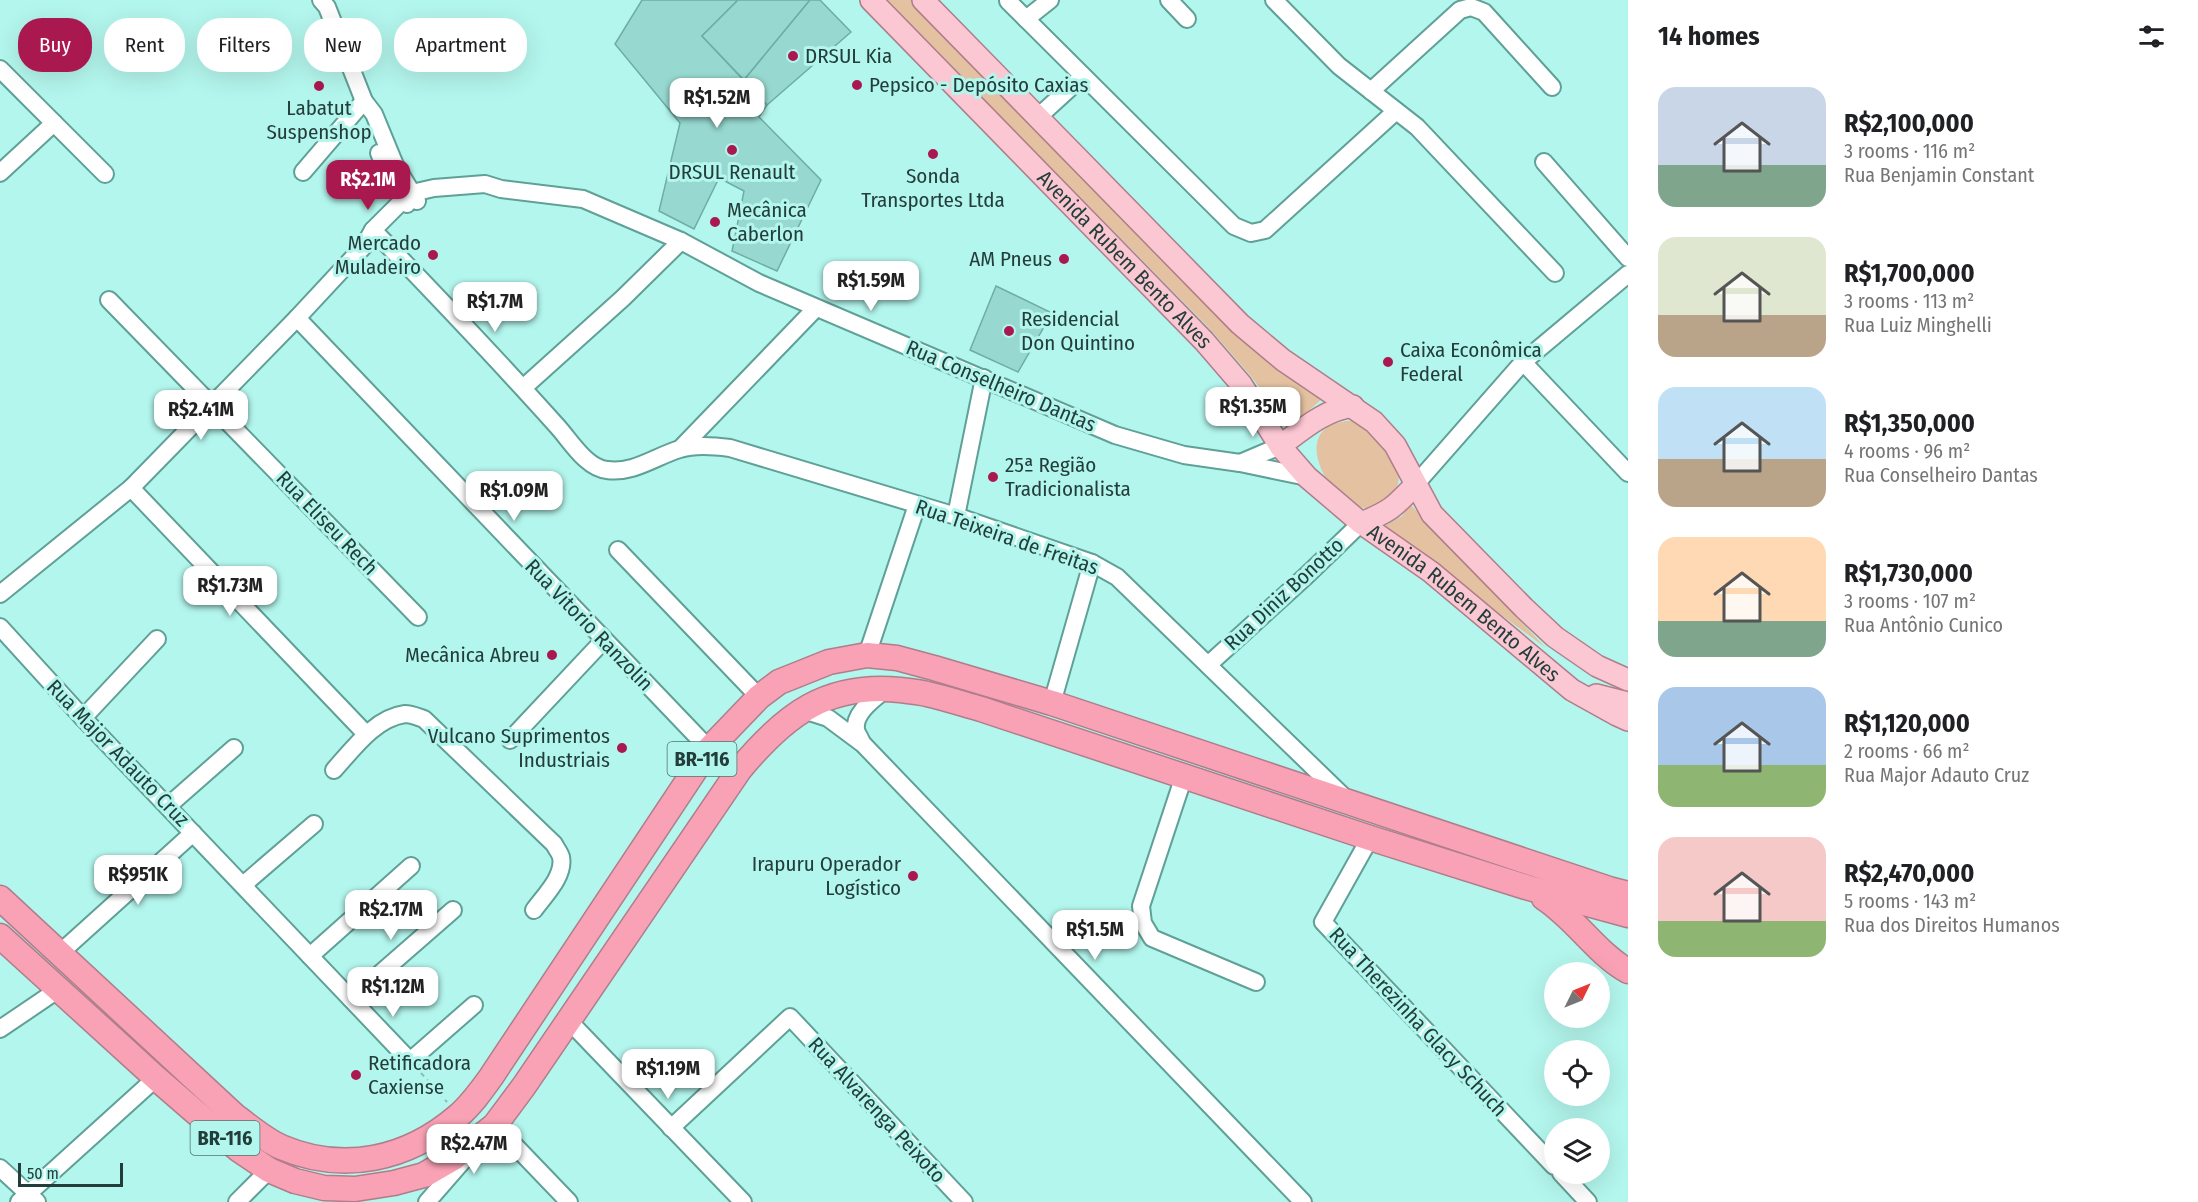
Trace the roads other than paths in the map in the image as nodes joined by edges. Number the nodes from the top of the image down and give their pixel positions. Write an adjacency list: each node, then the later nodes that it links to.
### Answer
1 (321, 0): 14 (street)
2 (871, 0): 40 (main road, Avenida Rubem Bento Alves)
3 (1050, 0): 8 (street)
4 (1169, 0): 9 (street)
5 (1274, 0): 13 (street)
6 (929, 2): 16 (main road, Avenida Rubem Bento Alves)
7 (1008, 2): 8 (street)
8 (1026, 19): 11 (street)
9 (1187, 19)
10 (0, 69): 17 (street)
11 (1083, 76): 15 (street); 16 (street)
12 (1552, 87): 13 (street)
13 (1371, 92): 15 (street)
14 (364, 101): 19 (street); 21 (street)
15 (1396, 111): 30 (street)
16 (1037, 117): 39 (main road, Avenida Rubem Bento Alves)
17 (54, 123): 20 (street); 22 (street)
18 (1544, 162): 29 (street)
19 (392, 171): 23 (street); 25 (street); 26 (street)
20 (0, 172)
21 (303, 172)
22 (105, 174)
23 (434, 188): 24 (street, Rua Conselheiro Dantas); 25 (street, Rua Conselheiro Dantas)
24 (501, 189): 25 (street, Rua Conselheiro Dantas); 28 (street, Rua Conselheiro Dantas)
25 (411, 201): 26 (street); 27 (street)
26 (388, 215): 27 (street)
27 (376, 234): 34 (street); 37 (street)
28 (681, 241): 33 (street, Rua Conselheiro Dantas); 37 (street)
29 (1628, 258)
30 (1555, 273)
31 (1628, 274): 35 (street)
32 (109, 300): 38 (street, Rua Eliseu Rech)
33 (816, 308): 36 (street, Rua Conselheiro Dantas); 41 (street)
34 (297, 318): 38 (street); 56 (street, Rua Vitorio Ranzolin)
35 (1523, 362): 43 (street); 45 (street)
36 (984, 378): 42 (street, Rua Conselheiro Dantas); 48 (street)
37 (523, 388): 41 (street, Rua Teixeira de Freitas)
38 (212, 405): 46 (street); 53 (street, Rua Eliseu Rech)
39 (1353, 406): 40 (main road); 45 (main road, Avenida Rubem Bento Alves)
40 (1272, 444): 42 (street); 44 (main road, Avenida Rubem Bento Alves)
41 (681, 448): 47 (street, Rua Teixeira de Freitas)
42 (1240, 463): 44 (street, Rua Conselheiro Dantas)
43 (1628, 473)
44 (1307, 477): 49 (main road, Avenida Rubem Bento Alves)
45 (1415, 485): 49 (main road); 59 (main road, Avenida Rubem Bento Alves)
46 (131, 488): 52 (street); 68 (street)
47 (917, 505): 48 (street, Rua Teixeira de Freitas); 57 (street)
48 (956, 516): 51 (street, Rua Teixeira de Freitas)
49 (1361, 523): 58 (street, Rua Diniz Bonotto); 61 (main road, Avenida Rubem Bento Alves)
50 (618, 550): 62 (street)
51 (1092, 563): 58 (street, Rua Teixeira de Freitas); 63 (street)
52 (0, 594)
53 (418, 617)
54 (0, 627): 66 (street, Rua Major Adauto Cruz)
55 (157, 639): 66 (street)
56 (603, 641): 69 (street); 72 (street, Rua Vitorio Ranzolin)
57 (867, 655): 62 (highway, BR-116); 63 (highway, BR-116)
58 (1208, 665): 75 (street, Rua Teixeira de Freitas)
59 (1628, 680)
60 (886, 689): 65 (highway, BR-116); 70 (street); 74 (highway, BR-116)
61 (1572, 690): 64 (main road); 67 (main road, Avenida Rubem Bento Alves)
62 (759, 697): 72 (highway, BR-116)
63 (1052, 703): 75 (highway, BR-116)
64 (1628, 703)
65 (803, 710): 70 (street); 97 (highway, BR-116)
66 (83, 718): 76 (street, Rua Major Adauto Cruz)
67 (1628, 720)
68 (361, 728): 73 (street); 86 (street)
69 (510, 740)
70 (863, 744): 112 (street)
71 (234, 748): 76 (street)
72 (709, 749): 89 (highway, BR-116)
73 (334, 770)
74 (1184, 777): 79 (highway, BR-116); 93 (street)
75 (1347, 801): 83 (highway, BR-116)
76 (168, 806): 78 (street, Rua Major Adauto Cruz)
77 (314, 824): 81 (street)
78 (193, 833): 81 (street, Rua Major Adauto Cruz); 89 (street)
79 (1370, 838): 82 (highway, BR-116); 102 (street, Rua Therezinha Glacy Schuch)
80 (411, 866): 90 (street)
81 (243, 885): 90 (street, Rua Major Adauto Cruz)
82 (1526, 887): 87 (highway, BR-116); 91 (highway)
83 (1622, 891)
84 (0, 898): 89 (highway, BR-116)
85 (453, 910): 95 (street)
86 (534, 910)
87 (1628, 915)
88 (0, 936): 94 (highway, BR-116)
89 (60, 953)
90 (310, 956): 95 (street, Rua Major Adauto Cruz)
91 (1620, 966): 92 (street)
92 (1628, 980)
93 (1256, 982)
94 (59, 989): 98 (street); 99 (highway, BR-116)
95 (351, 999): 96 (street, Rua Major Adauto Cruz)
96 (474, 1005)
97 (569, 1021): 100 (highway, BR-116); 101 (street)
98 (0, 1029)
99 (156, 1078): 104 (highway, BR-116); 106 (street)
100 (495, 1125): 104 (highway, BR-116); 108 (street); 109 (street)
101 (670, 1128): 110 (street); 111 (street, Rua Alvarenga Peixoto)
102 (1544, 1155)
103 (0, 1168): 106 (street)
104 (269, 1170): 107 (street)
105 (1571, 1184): 113 (street)
106 (28, 1199)
107 (237, 1202)
108 (427, 1202)
109 (569, 1202)
110 (742, 1202)
111 (964, 1202)
112 (1303, 1202)
113 (1588, 1202)

